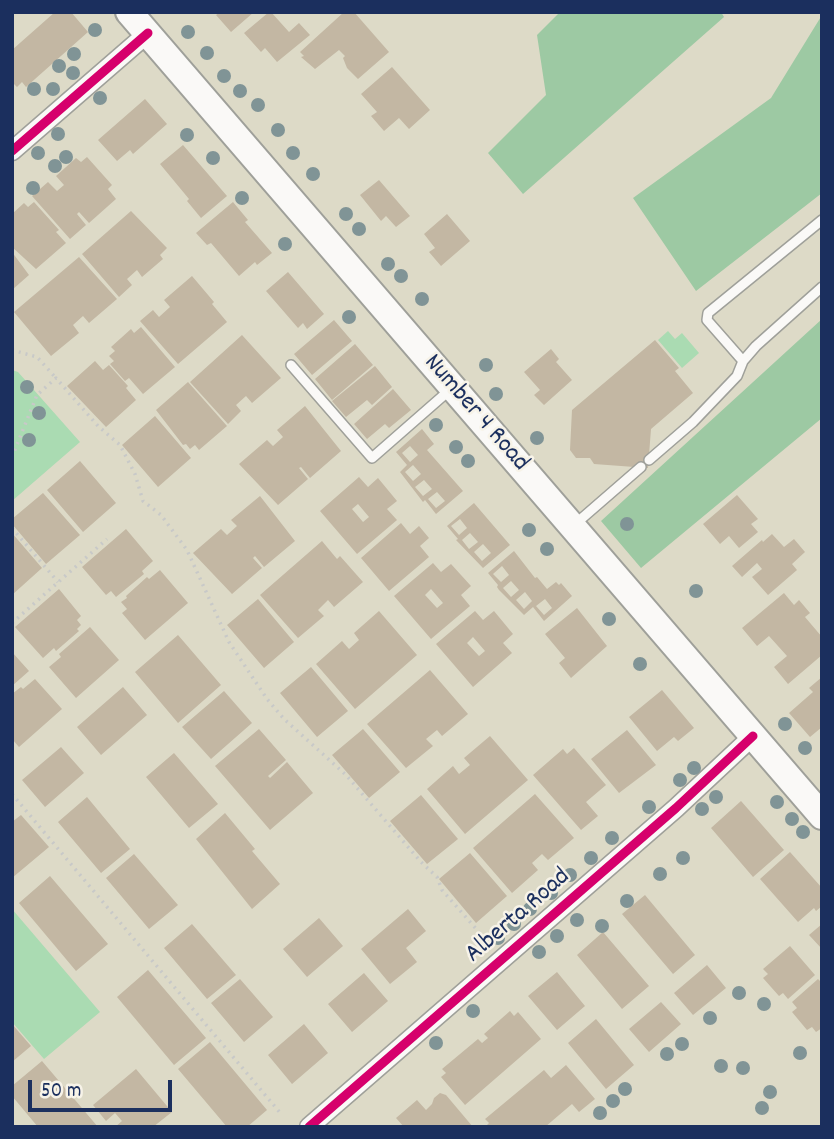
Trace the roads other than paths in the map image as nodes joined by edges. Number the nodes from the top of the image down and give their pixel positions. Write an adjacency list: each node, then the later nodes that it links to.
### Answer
1 (130, 12): 2 (main road, Number 4 Road)
2 (148, 33): 3 (street); 8 (main road, Number 4 Road)
3 (12, 151)
4 (822, 220): 6 (lane)
5 (822, 288): 6 (lane)
6 (743, 361): 9 (lane)
7 (290, 365): 8 (lane)
8 (453, 388): 11 (main road, Number 4 Road)
9 (649, 460)
10 (641, 467): 11 (lane)
11 (572, 527): 12 (main road, Number 4 Road)
12 (752, 736): 13 (main road, Number 4 Road); 14 (street, Alberta Road)
13 (822, 816)
14 (309, 1127)

